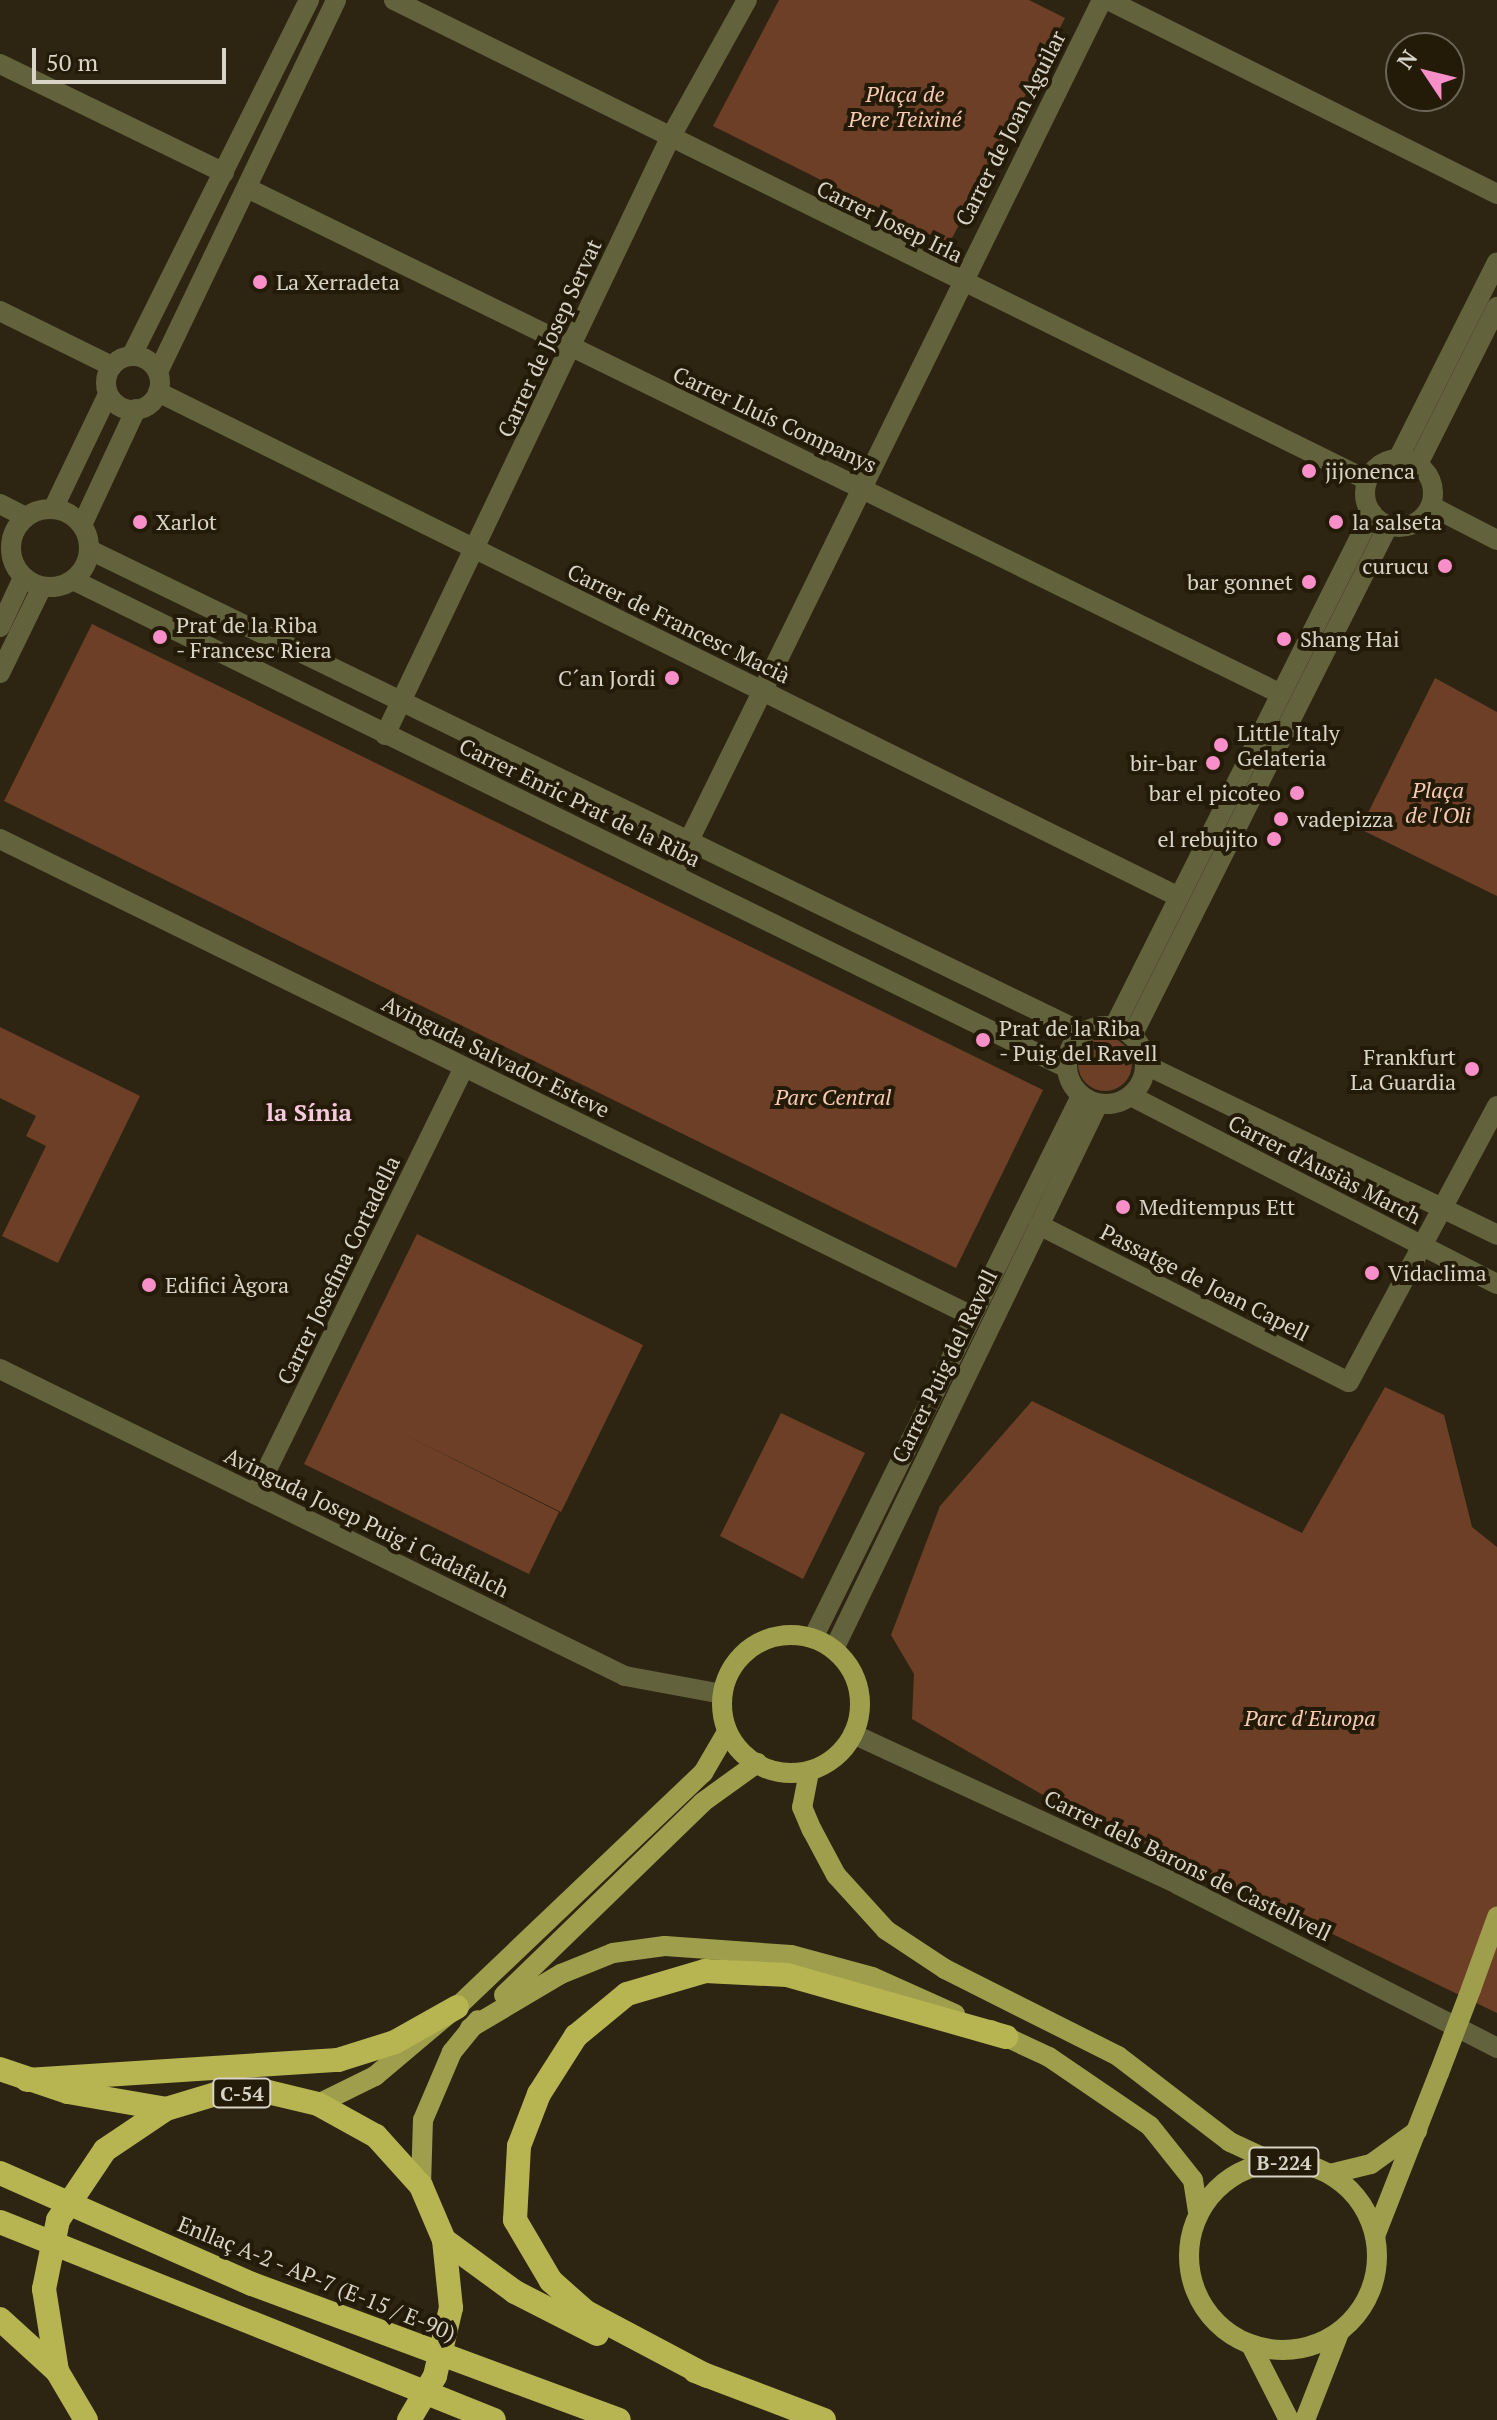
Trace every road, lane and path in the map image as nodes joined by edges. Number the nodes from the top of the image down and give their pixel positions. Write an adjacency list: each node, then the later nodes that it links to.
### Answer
1 (309, 0): 8 (street)
2 (336, 0): 9 (street)
3 (394, 0): 7 (street, Carrer Josep Irla)
4 (747, 0): 7 (street, Carrer de Josep Servat)
5 (1105, 0): 10 (street); 12 (street, Carrer de Joan Aguilar)
6 (0, 64): 8 (street)
7 (669, 140): 12 (street, Carrer Josep Irla); 15 (street, Carrer de Josep Servat)
8 (224, 173): 16 (street)
9 (249, 189): 15 (street, Carrer Lluís Companys); 18 (street)
10 (1497, 194)
11 (1497, 262): 21 (street)
12 (960, 281): 22 (street, Carrer Josep Irla); 23 (street, Carrer de Joan Aguilar)
13 (1497, 307): 21 (street)
14 (0, 311): 17 (street)
15 (570, 349): 23 (street, Carrer Lluís Companys); 33 (street, Carrer de Josep Servat)
16 (132, 355): 17 (street); 18 (street, Carrer de Francesc Macià)
17 (112, 366): 19 (street)
18 (158, 382): 20 (street); 33 (street, Carrer de Francesc Macià)
19 (108, 394): 20 (street); 26 (street)
20 (136, 409): 29 (street)
21 (1408, 462): 22 (street); 25 (street)
22 (1367, 480): 28 (street)
23 (865, 488): 38 (street, Carrer de Joan Aguilar); 39 (street, Carrer Lluís Companys)
24 (0, 504): 27 (street)
25 (1431, 506): 28 (street); 30 (street)
26 (53, 509): 27 (street); 29 (street)
27 (26, 517): 31 (street)
28 (1380, 519): 39 (street); 46 (street)
29 (82, 525): 32 (street)
30 (1497, 540)
31 (6, 549): 35 (street)
32 (90, 550): 34 (street); 40 (street, Carrer Enric Prat de la Riba)
33 (475, 552): 38 (street, Carrer de Francesc Macià); 40 (street, Carrer de Josep Servat)
34 (73, 580): 35 (street); 41 (street, Carrer Enric Prat de la Riba)
35 (32, 582): 36 (street); 37 (street)
36 (0, 627)
37 (0, 673)
38 (766, 691): 43 (street, Carrer de Joan Aguilar); 45 (street, Carrer de Francesc Macià)
39 (1281, 694): 45 (street)
40 (402, 700): 41 (street, Carrer de Josep Servat); 43 (street, Carrer Enric Prat de la Riba)
41 (385, 735): 44 (street, Carrer Enric Prat de la Riba)
42 (0, 839): 49 (street, Avinguda Salvador Esteve)
43 (691, 840): 44 (street, Carrer de Joan Aguilar); 47 (street, Carrer Enric Prat de la Riba)
44 (673, 873): 50 (street, Carrer Enric Prat de la Riba)
45 (1179, 897): 46 (street)
46 (1123, 1031): 47 (street); 48 (street)
47 (1084, 1033): 50 (street)
48 (1146, 1065): 51 (street); 54 (street, Carrer d'Ausiàs March)
49 (464, 1067): 59 (street, Avinguda Salvador Esteve); 61 (street, Carrer Josefina Cortadella)
50 (1067, 1068): 52 (street)
51 (1131, 1096): 52 (street); 57 (street, Carrer d'Ausiàs March)
52 (1090, 1100): 55 (street, Carrer Puig del Ravell); 59 (street, Carrer Puig del Ravell)
53 (1497, 1106): 54 (street)
54 (1443, 1209): 56 (street, Carrer d'Ausiàs March); 57 (street)
55 (1039, 1225): 57 (street, Passatge de Joan Capell); 63 (street, Carrer Puig del Ravell)
56 (1497, 1235)
57 (1423, 1246): 58 (street, Carrer d'Ausiàs March)
58 (1497, 1284)
59 (970, 1315): 62 (street, Carrer Puig del Ravell)
60 (0, 1369): 61 (street, Avinguda Josep Puig i Cadafalch)
61 (255, 1494): 64 (street, Avinguda Josep Puig i Cadafalch)
62 (813, 1638): 63 (main road); 64 (main road)
63 (834, 1649): 66 (main road)
64 (722, 1694): 65 (main road)
65 (727, 1732): 67 (main road); 70 (main road)
66 (853, 1734): 68 (main road); 72 (street, Carrer dels Barons de Castellvell)
67 (757, 1763): 68 (main road); 70 (main road)
68 (809, 1772): 78 (main road)
69 (1497, 1917): 77 (main road, B-224, bridge)
70 (464, 2018): 71 (main road); 74 (highway); 75 (main road); 81 (main road)
71 (1006, 2037): 82 (main road); 90 (highway)
72 (1497, 2048)
73 (0, 2069): 74 (highway)
74 (27, 2080): 76 (highway)
75 (318, 2104): 76 (highway, C-54 / C-54); 81 (highway, C-54 / C-54)
76 (166, 2109): 89 (highway, C-54 / C-54, bridge)
77 (1420, 2128): 80 (main road, B-224); 84 (main road, B-224)
78 (1273, 2162): 80 (main road, B-224); 82 (main road, B-224)
79 (0, 2173): 94 (highway, Enllaç A-2 - AP-7 (E-15 / E-90))
80 (1330, 2174): 84 (main road, B-224)
81 (421, 2186): 85 (highway, C-54 / C-54)
82 (1198, 2213): 88 (main road)
83 (0, 2222): 93 (highway)
84 (1375, 2236): 87 (main road, B-224)
85 (444, 2240): 90 (highway); 92 (highway, C-54 / C-54, bridge)
86 (0, 2319): 89 (highway)
87 (1339, 2333): 88 (main road); 97 (main road, B-224)
88 (1252, 2347): 96 (main road)
89 (57, 2371): 91 (highway, C-54 / C-54)
90 (707, 2376): 95 (highway)
91 (86, 2420)
92 (409, 2420)
93 (494, 2420)
94 (619, 2420)
95 (824, 2420)
96 (1289, 2420)
97 (1305, 2420)

